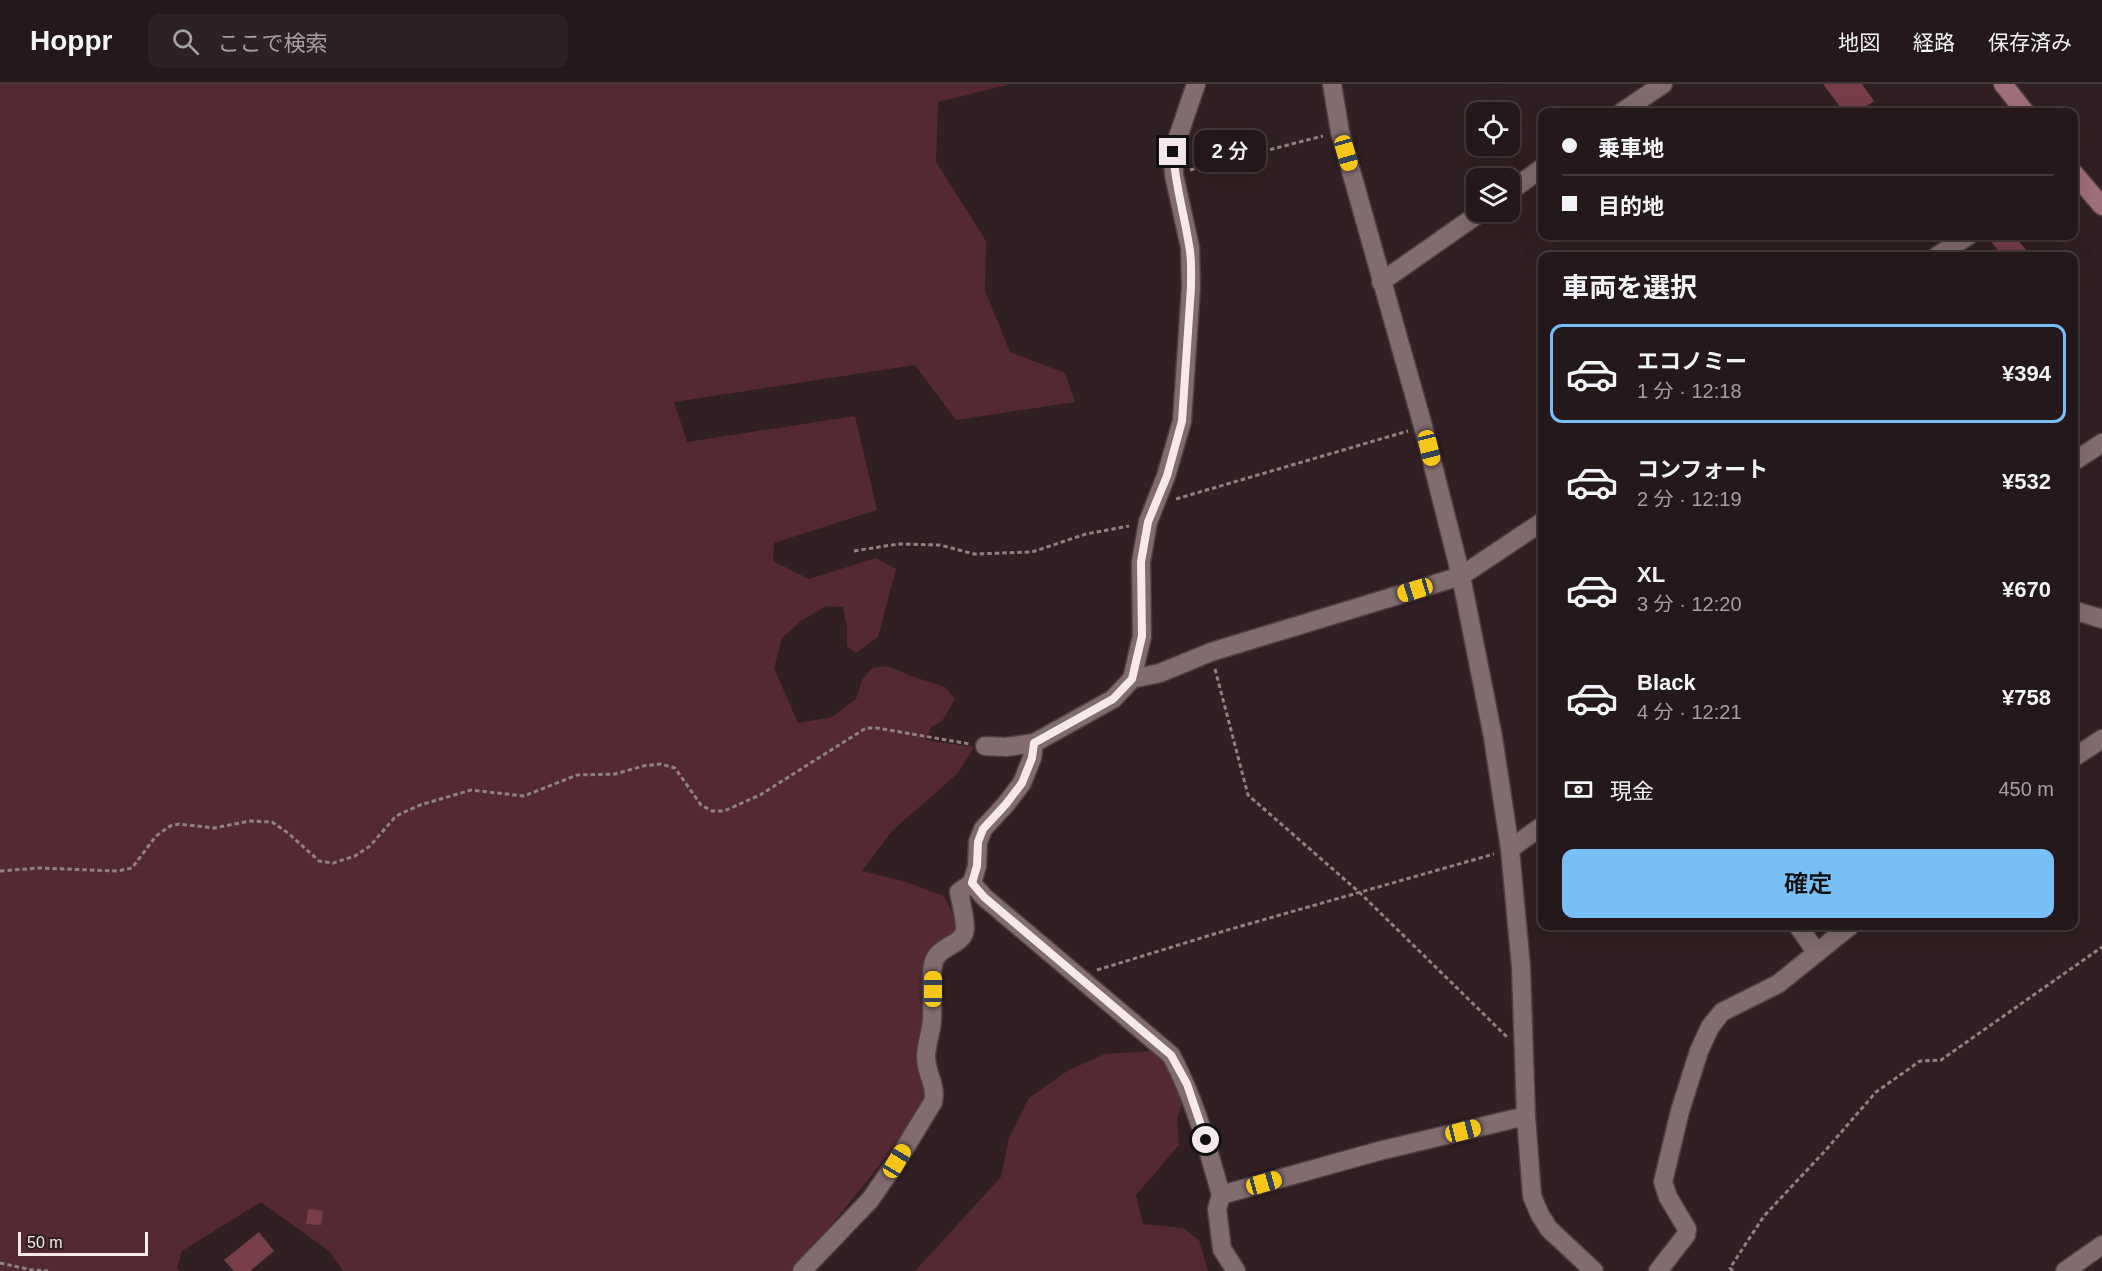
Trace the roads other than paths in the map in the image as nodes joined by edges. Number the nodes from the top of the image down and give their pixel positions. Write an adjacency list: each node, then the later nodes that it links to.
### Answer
1 (1196, 84): 21 (street)
2 (1332, 84): 14 (street)
3 (1664, 84): 5 (street)
4 (2003, 84): 6 (main road)
5 (1628, 108)
6 (2022, 108)
7 (1538, 171): 9 (street)
8 (2078, 178): 10 (main road)
9 (1520, 184)
10 (2102, 206)
11 (1467, 222): 14 (street)
12 (1962, 240): 13 (street)
13 (1943, 252)
14 (1382, 282): 18 (street)
15 (2102, 443): 16 (street)
16 (2078, 459)
17 (1538, 525): 18 (street)
18 (1461, 576): 21 (street); 27 (street)
19 (2078, 612): 20 (street)
20 (2102, 619)
21 (1132, 679): 23 (street)
22 (2102, 739): 25 (street)
23 (1034, 743): 24 (street); 28 (street)
24 (985, 746)
25 (2078, 755)
26 (1538, 829): 27 (street)
27 (1510, 849): 32 (street)
28 (972, 883): 33 (street); 35 (street)
29 (1801, 930): 31 (street)
30 (1845, 930): 31 (street)
31 (1817, 953): 38 (street)
32 (1526, 1116): 33 (street); 37 (street)
33 (1221, 1195): 36 (street)
34 (2102, 1245): 39 (street)
35 (802, 1271)
36 (1236, 1271)
37 (1594, 1271)
38 (1658, 1271)
39 (2065, 1271)

